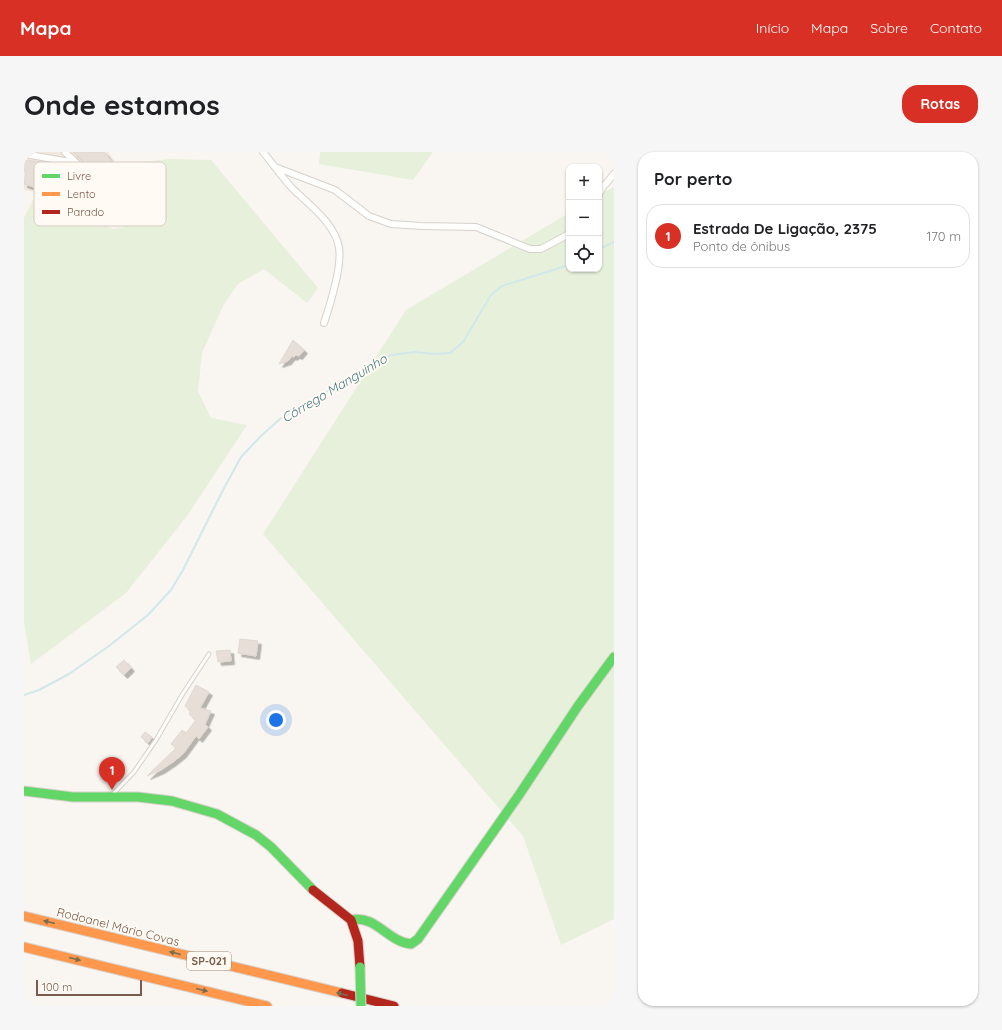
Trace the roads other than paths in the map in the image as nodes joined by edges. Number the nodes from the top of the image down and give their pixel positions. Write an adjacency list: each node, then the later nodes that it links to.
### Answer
1 (65, 152): 5 (street)
2 (263, 152): 6 (street)
3 (24, 154): 4 (street)
4 (70, 162)
5 (75, 162)
6 (275, 167): 9 (street); 10 (street)
7 (614, 174): 8 (street)
8 (602, 189)
9 (566, 236)
10 (324, 323)
11 (209, 654): 14 (lane)
12 (614, 656): 16 (main road)
13 (24, 791): 14 (main road)
14 (110, 796): 16 (main road)
15 (24, 916): 20 (main road, Rodoanel Mário Covas / SP-021, one-way to 15)
16 (351, 920): 19 (main road, bridge)
17 (24, 947): 18 (main road, SP-021, one-way to 18)
18 (267, 1006)
19 (361, 1006)
20 (394, 1006)

